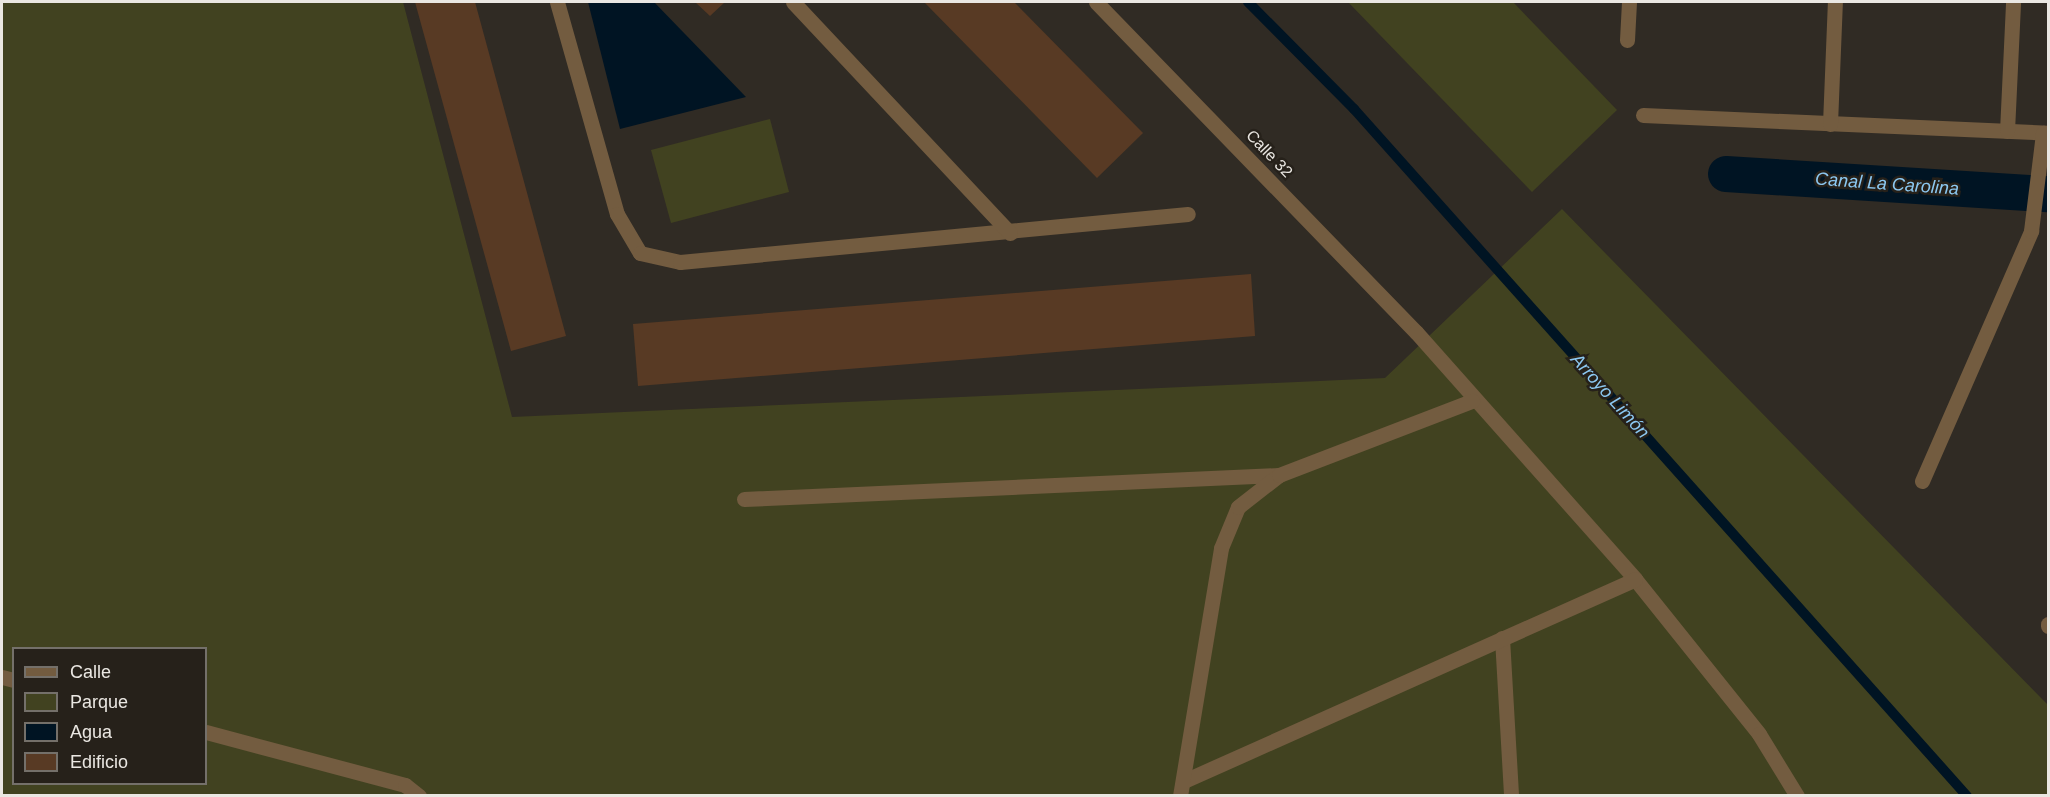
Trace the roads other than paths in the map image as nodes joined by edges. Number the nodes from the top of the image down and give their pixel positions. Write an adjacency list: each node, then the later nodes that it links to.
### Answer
1 (557, 2): 13 (street)
2 (793, 2): 13 (street)
3 (1096, 2): 14 (street, Calle 32)
4 (1629, 2): 7 (street)
5 (1835, 2): 9 (street)
6 (2013, 2): 10 (street)
7 (1627, 40)
8 (1643, 115): 9 (street)
9 (1830, 124): 10 (street)
10 (2007, 131): 11 (street)
11 (2046, 133): 16 (street)
12 (1188, 214): 13 (street)
13 (1010, 233)
14 (1472, 401): 15 (street); 18 (street, Calle 32)
15 (1279, 475): 17 (street); 21 (street)
16 (1922, 481)
17 (744, 499)
18 (1635, 579): 19 (street); 24 (street, Calle 32)
19 (1502, 638): 21 (street); 23 (street)
20 (207, 732): 22 (street)
21 (1182, 788)
22 (419, 795)
23 (1511, 795)
24 (1797, 795)

